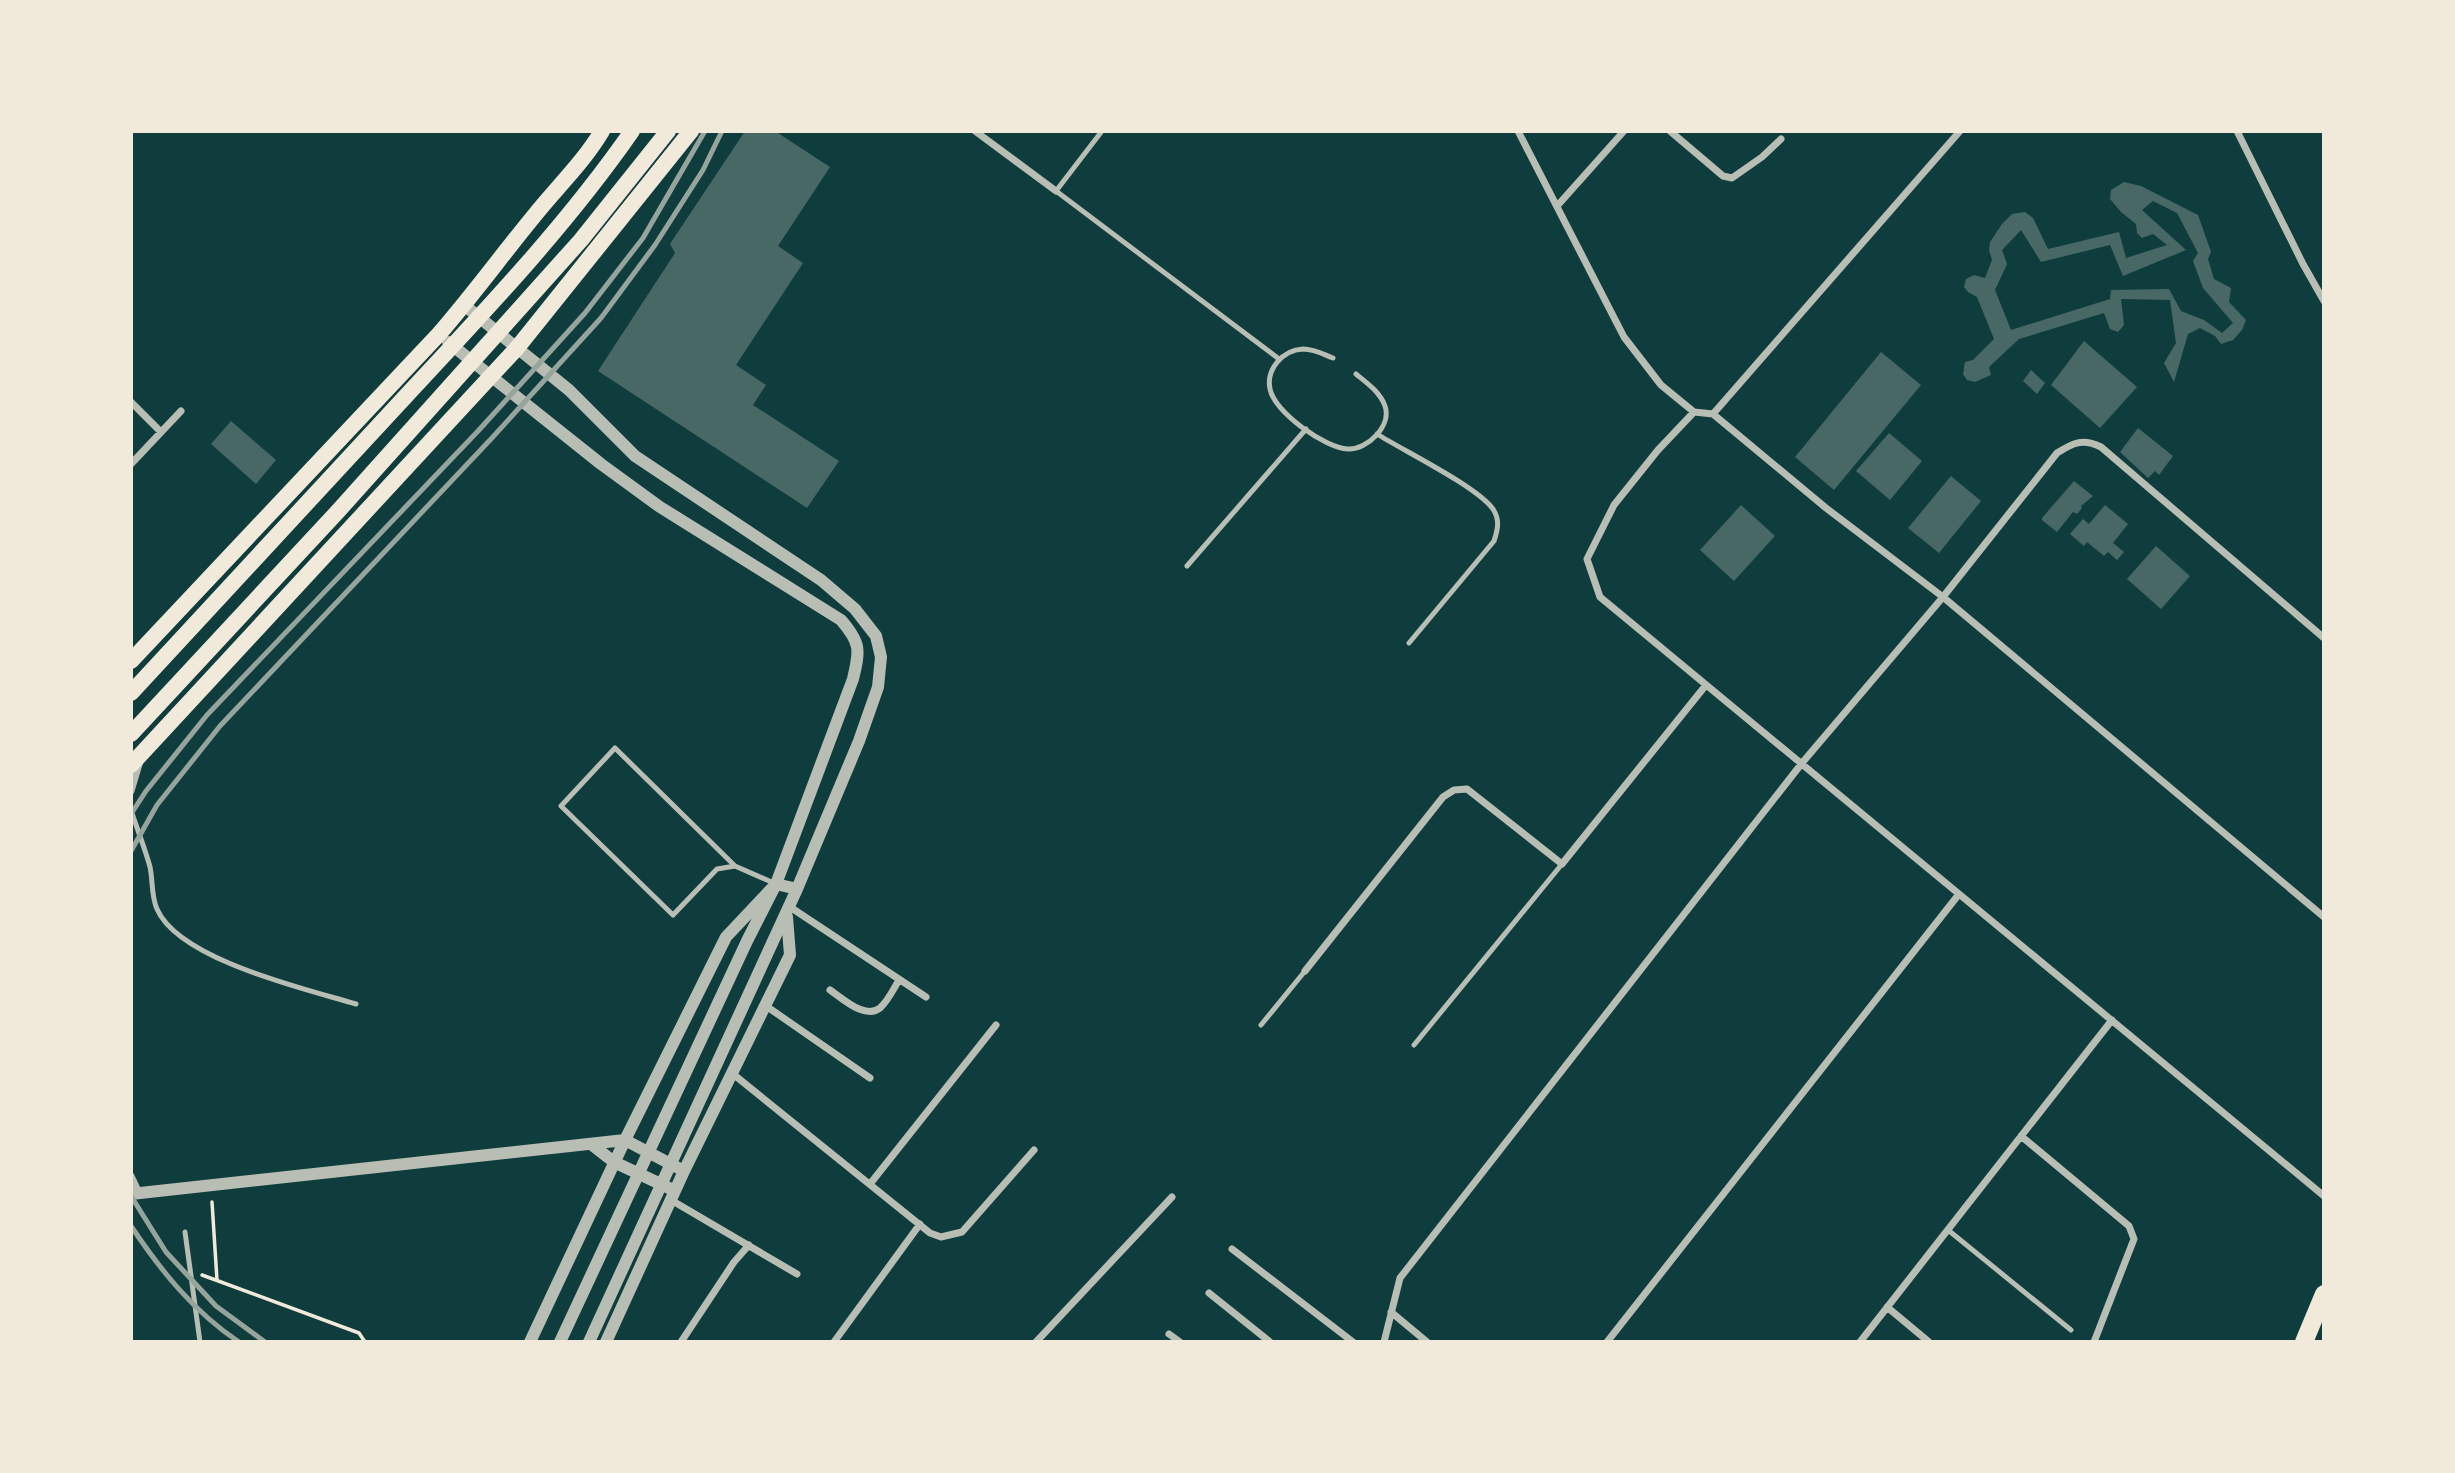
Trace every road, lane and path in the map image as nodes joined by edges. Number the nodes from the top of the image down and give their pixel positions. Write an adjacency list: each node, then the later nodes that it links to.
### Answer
1 (602, 131): 16 (main road)
2 (632, 131): 37 (main road)
3 (668, 131): 38 (main road)
4 (691, 131): 18 (main road)
5 (975, 131): 13 (street)
6 (1102, 131): 13 (lane)
7 (1518, 131): 14 (street)
8 (1624, 131): 14 (street)
9 (1670, 131): 12 (street)
10 (1960, 131): 26 (street)
11 (2237, 131): 15 (street)
12 (1781, 139)
13 (1056, 191): 20 (lane)
14 (1558, 205): 25 (street)
15 (2324, 301)
16 (464, 305): 17 (main road); 18 (street)
17 (439, 334): 22 (street); 35 (main road)
18 (517, 348): 22 (main road); 46 (street)
19 (1334, 358): 20 (lane)
20 (1279, 359): 27 (lane)
21 (1356, 374): 29 (lane)
22 (490, 376): 39 (main road); 45 (street)
23 (131, 402): 28 (street)
24 (181, 411): 28 (street)
25 (1694, 412): 26 (street); 36 (street)
26 (1713, 414): 32 (street)
27 (1306, 429): 29 (lane); 31 (lane)
28 (162, 432): 30 (street)
29 (1377, 434): 34 (lane)
30 (131, 464)
31 (1187, 566)
32 (1943, 597): 33 (street); 40 (street); 49 (street)
33 (2324, 638)
34 (1409, 643)
35 (131, 661)
36 (1706, 685): 40 (street); 43 (street)
37 (131, 693)
38 (131, 734)
39 (137, 760): 41 (street)
40 (1801, 763): 47 (street); 86 (street)
41 (131, 791)
42 (131, 810): 54 (lane)
43 (1562, 863): 50 (street); 59 (lane)
44 (735, 866): 44 (lane); 45 (lane)
45 (776, 884): 46 (street); 63 (street); 92 (street)
46 (797, 889): 48 (street)
47 (1959, 894): 56 (street); 103 (street)
48 (788, 910): 51 (street); 55 (street); 93 (street)
49 (2323, 913)
50 (1305, 971): 58 (lane)
51 (900, 980): 52 (street); 53 (street)
52 (830, 990)
53 (926, 997)
54 (356, 1004)
55 (766, 1006): 60 (street); 61 (street)
56 (2112, 1020): 62 (street); 73 (street)
57 (996, 1025): 69 (street)
58 (1261, 1025)
59 (1414, 1045)
60 (733, 1073): 67 (street); 69 (street)
61 (870, 1078)
62 (2021, 1136): 76 (street); 106 (street)
63 (625, 1140): 64 (street); 66 (street); 67 (street)
64 (590, 1144): 66 (street); 70 (street)
65 (1034, 1150): 75 (street)
66 (614, 1162): 72 (street); 91 (street)
67 (684, 1171): 72 (street)
68 (131, 1176): 71 (street)
69 (870, 1184): 75 (street)
70 (211, 1185): 71 (street); 82 (path)
71 (135, 1193)
72 (673, 1196): 78 (street); 94 (street)
73 (2324, 1196)
74 (1172, 1197): 97 (street)
75 (920, 1224): 96 (street)
76 (1948, 1230): 85 (street); 87 (lane)
77 (185, 1232): 80 (lane)
78 (749, 1245): 81 (street); 95 (street)
79 (1232, 1249): 100 (street)
80 (191, 1270): 82 (path); 89 (lane)
81 (797, 1274)
82 (217, 1280): 90 (path)
83 (1209, 1293): 99 (street)
84 (2324, 1294): 107 (highway)
85 (1887, 1307): 104 (street); 105 (street)
86 (1391, 1312): 101 (street); 102 (street)
87 (2071, 1330)
88 (1169, 1334): 98 (street)
89 (200, 1342)
90 (365, 1342)
91 (530, 1342)
92 (559, 1342)
93 (589, 1342)
94 (606, 1342)
95 (681, 1342)
96 (834, 1342)
97 (1036, 1342)
98 (1180, 1342)
99 (1270, 1342)
100 (1353, 1342)
101 (1384, 1342)
102 (1427, 1342)
103 (1607, 1342)
104 (1860, 1342)
105 (1929, 1342)
106 (2094, 1342)
107 (2304, 1342)

